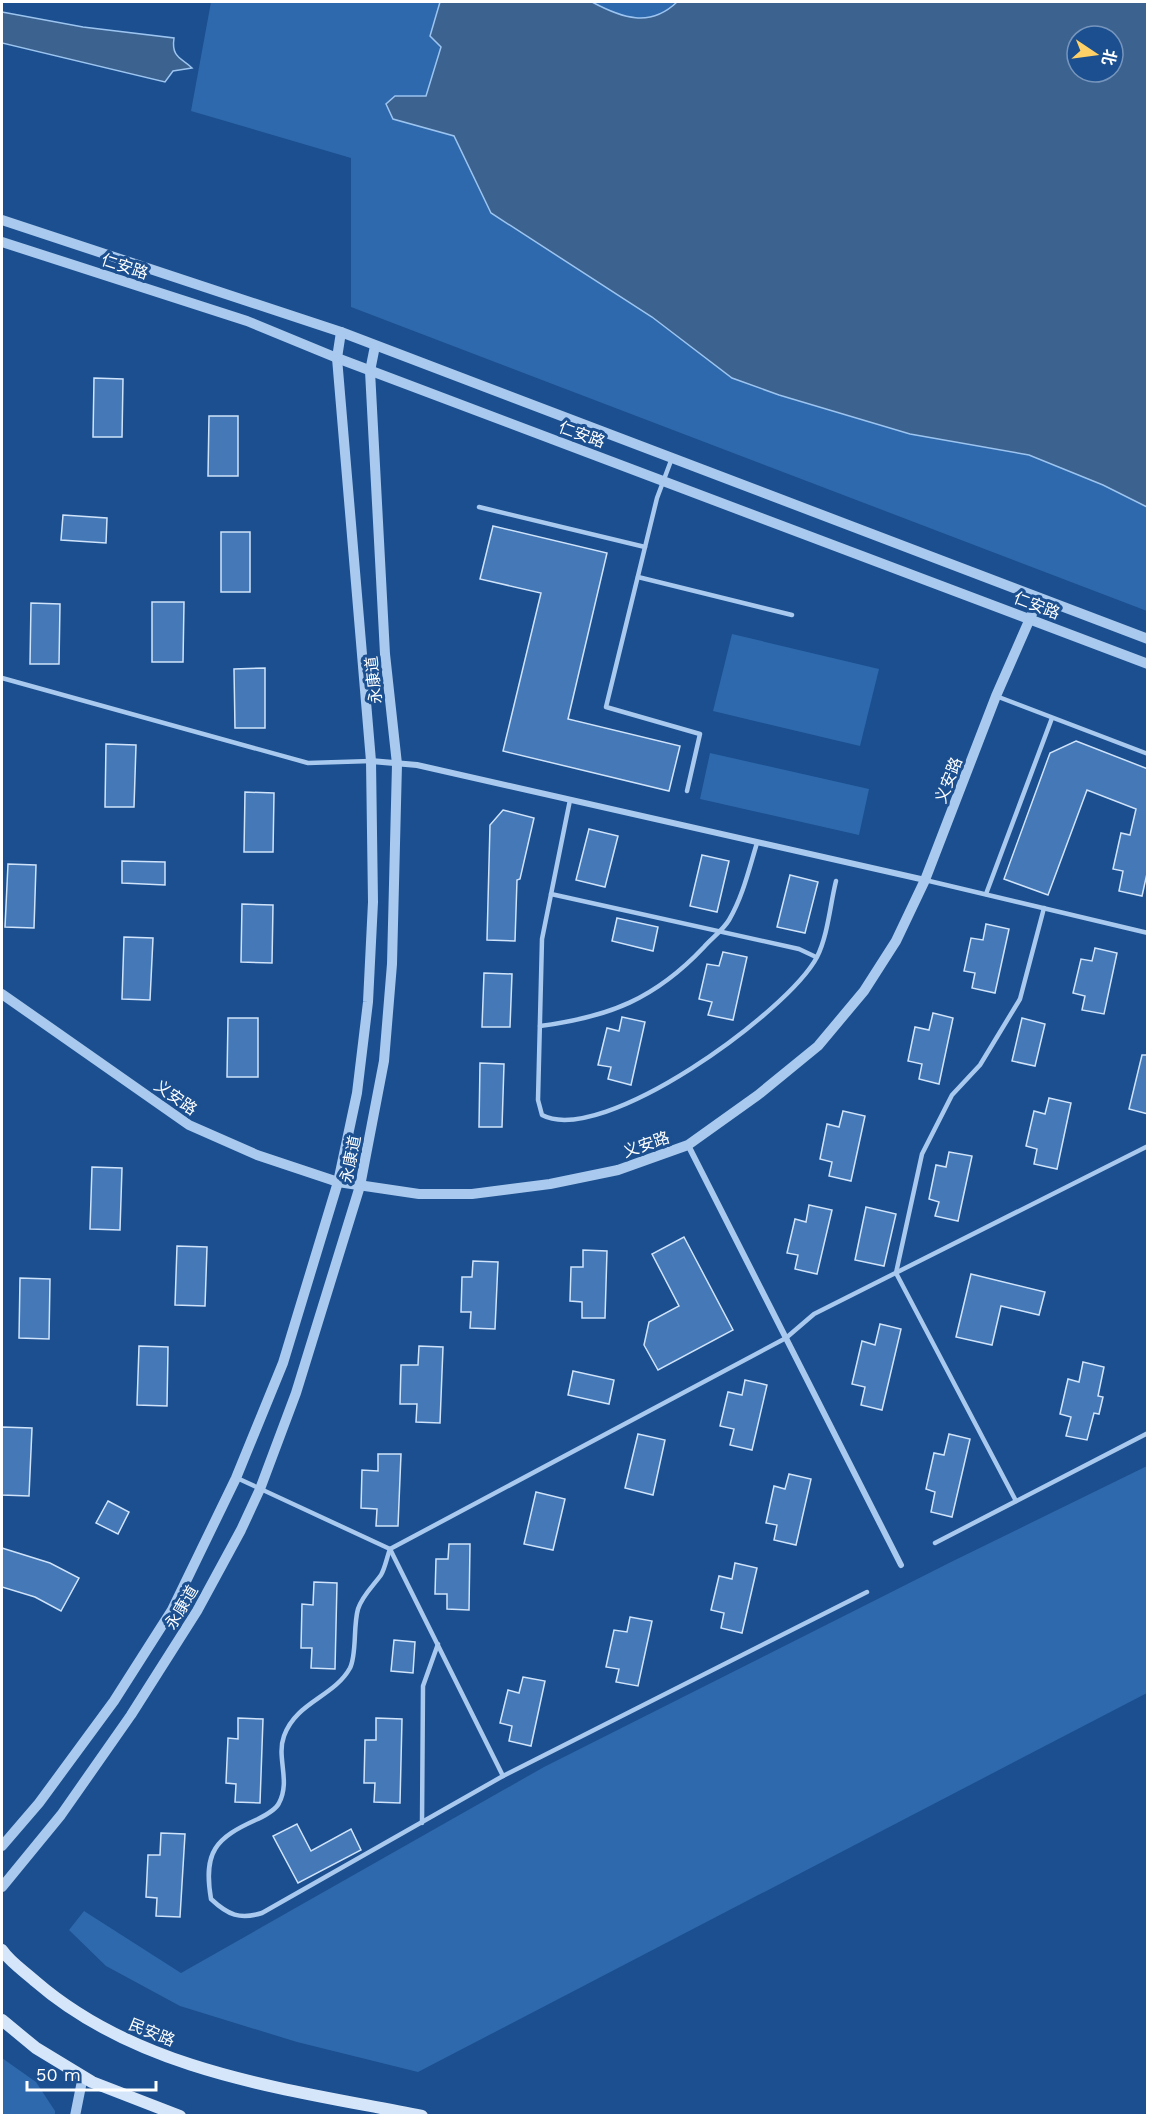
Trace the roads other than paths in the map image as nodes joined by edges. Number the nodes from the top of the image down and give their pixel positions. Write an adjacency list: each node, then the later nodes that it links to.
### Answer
1 (2, 220): 3 (street, 仁安路)
2 (2, 242): 5 (street, 仁安路)
3 (340, 332): 4 (street, 仁安路); 5 (street, 永康道)
4 (375, 346): 6 (street, 永康道); 7 (street, 仁安路)
5 (337, 358): 6 (street, 仁安路); 21 (street, 永康道)
6 (370, 371): 8 (street, 仁安路); 22 (street, 永康道)
7 (672, 458): 8 (lane); 12 (street, 仁安路)
8 (664, 480): 10 (lane); 14 (street, 仁安路)
9 (479, 507): 10 (lane)
10 (645, 547): 11 (lane)
11 (638, 577): 13 (lane); 23 (lane)
12 (1039, 598): 14 (street, 义安路); 15 (street, 仁安路)
13 (792, 615)
14 (1030, 618): 16 (street, 仁安路); 18 (street, 义安路)
15 (1148, 639)
16 (1148, 664)
17 (2, 678): 21 (lane)
18 (996, 696): 19 (lane); 26 (street, 义安路)
19 (1052, 718): 20 (lane); 29 (lane)
20 (1148, 754)
21 (371, 761): 22 (street); 38 (street, 永康道)
22 (397, 764): 24 (street); 39 (street, 永康道)
23 (687, 791)
24 (570, 800): 25 (street); 28 (lane)
25 (757, 843): 26 (street); 31 (lane)
26 (925, 880): 29 (lane); 36 (street, 义安路)
27 (836, 881): 33 (lane)
28 (551, 894): 31 (lane); 35 (lane)
29 (986, 894): 30 (lane)
30 (1044, 908): 32 (lane); 40 (lane)
31 (719, 931): 33 (lane); 35 (lane)
32 (1148, 933)
33 (816, 957): 35 (lane)
34 (2, 994): 38 (street, 义安路)
35 (540, 1026)
36 (688, 1145): 39 (street, 义安路); 41 (street)
37 (1148, 1146): 40 (lane)
38 (338, 1182): 39 (street, 义安路); 43 (street, 永康道)
39 (360, 1186): 44 (street, 永康道)
40 (896, 1273): 41 (lane); 45 (lane)
41 (786, 1338): 47 (lane); 48 (street)
42 (1148, 1433): 45 (lane)
43 (236, 1478): 44 (lane); 53 (street, 永康道)
44 (260, 1489): 47 (lane); 54 (street, 永康道)
45 (1016, 1502): 46 (lane)
46 (935, 1543)
47 (390, 1549): 50 (lane); 52 (lane)
48 (901, 1565)
49 (867, 1592): 51 (lane)
50 (438, 1644): 51 (lane); 52 (lane)
51 (503, 1776): 52 (lane)
52 (422, 1823)
53 (2, 1846)
54 (2, 1887)
55 (2, 1950): 60 (main road, 民安路)
56 (2, 2020): 57 (main road)
57 (83, 2076): 58 (street); 59 (main road)
58 (75, 2115)
59 (180, 2115)
60 (422, 2115)

